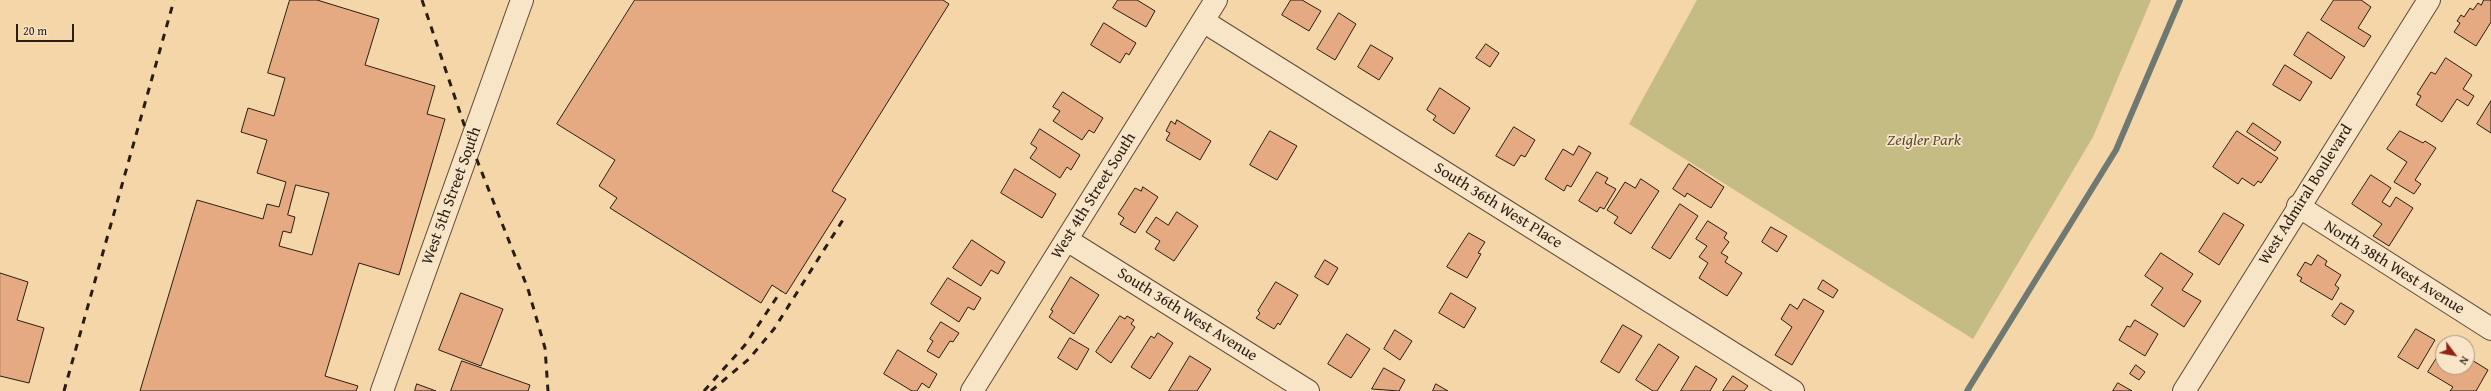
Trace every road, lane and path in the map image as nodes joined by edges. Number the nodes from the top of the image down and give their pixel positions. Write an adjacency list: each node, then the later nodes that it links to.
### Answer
1 (522, 0): 8 (street, West 5th Street South)
2 (1216, 0): 4 (street, West 4th Street South)
3 (2429, 0): 5 (street, West Admiral Boulevard)
4 (1203, 21): 6 (street, West 4th Street South); 11 (street, South 36th West Place)
5 (2298, 206): 7 (street, North 38th West Avenue); 12 (street, West Admiral Boulevard)
6 (1067, 240): 9 (street, West 4th Street South); 10 (street, South 36th West Avenue)
7 (2491, 329)
8 (382, 391)
9 (972, 391)
10 (1308, 391)
11 (1793, 391)
12 (2184, 391)

